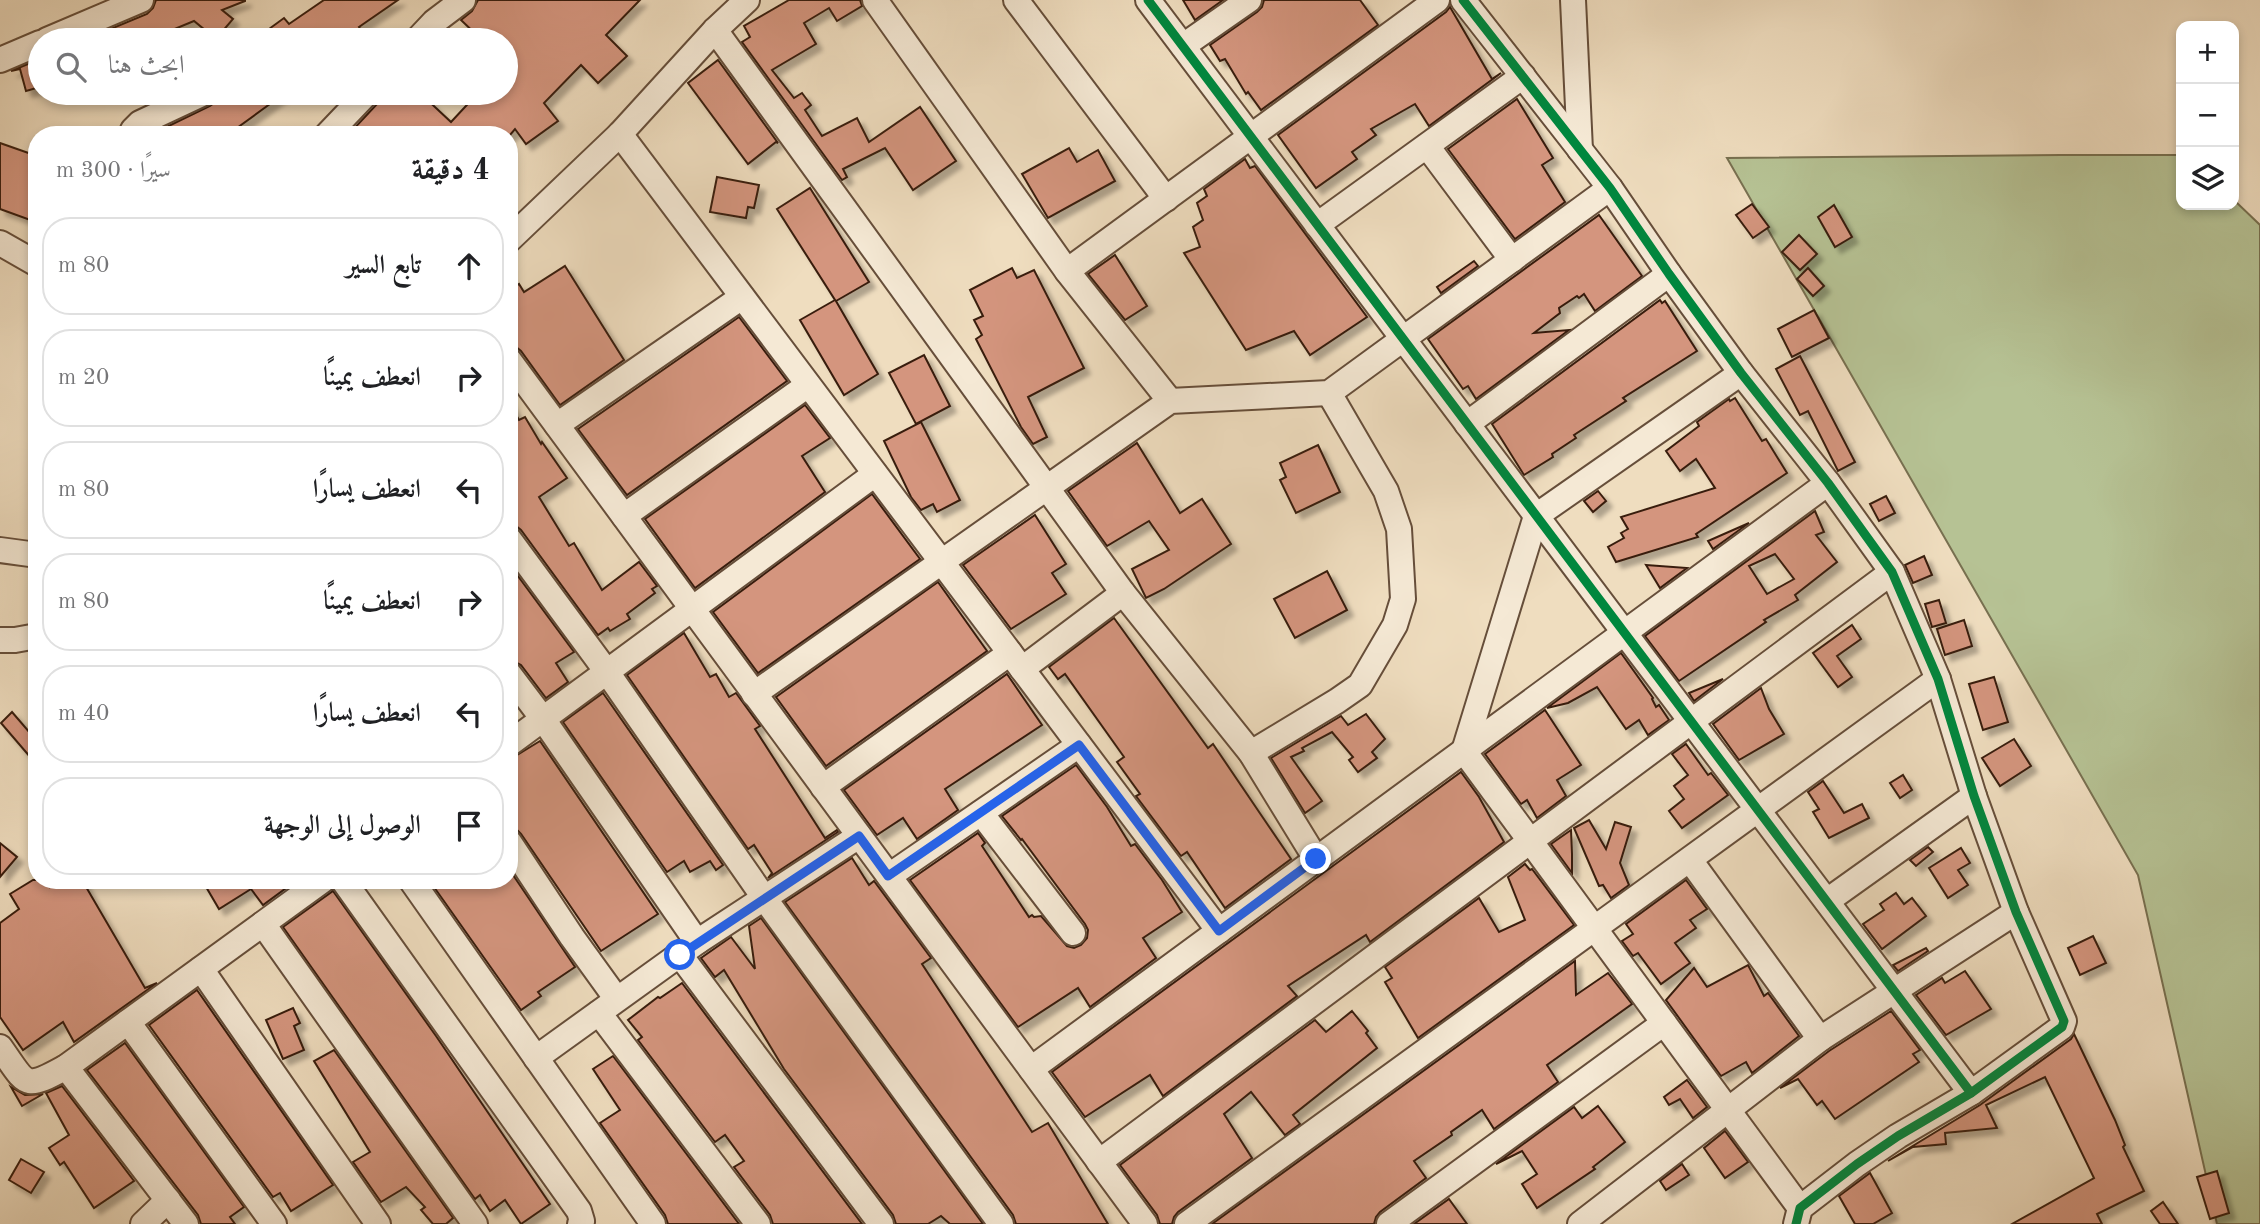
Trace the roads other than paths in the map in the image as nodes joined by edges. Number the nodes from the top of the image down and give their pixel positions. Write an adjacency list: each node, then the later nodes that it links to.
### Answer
1 (463, 0): 11 (street)
2 (747, 0): 14 (street)
3 (875, 0): 34 (street)
4 (1016, 0): 28 (street)
5 (1148, 0): 15 (street)
6 (1249, 0): 15 (street)
7 (1437, 0): 24 (street)
8 (1463, 0): 18 (street)
9 (1573, 0): 26 (street)
10 (125, 3): 12 (street)
11 (429, 11): 13 (street)
12 (72, 28)
13 (422, 28)
14 (715, 30): 23 (street); 47 (street)
15 (1183, 47): 24 (street)
16 (28, 48): 17 (street)
17 (0, 60)
18 (1523, 76): 25 (street); 26 (street)
19 (178, 105): 21 (street)
20 (356, 105): 22 (street)
21 (136, 126)
22 (336, 126)
23 (620, 134): 30 (street); 36 (street)
24 (1251, 136): 28 (street); 29 (street)
25 (1427, 146): 29 (street); 33 (street)
26 (1580, 150): 27 (street)
27 (1610, 188): 33 (street); 35 (street)
28 (1166, 199): 34 (street)
29 (1317, 225): 37 (street)
30 (518, 231)
31 (0, 243): 32 (street)
32 (28, 259)
33 (1512, 260): 37 (street)
34 (1067, 271): 42 (street)
35 (1669, 274): 39 (street); 43 (street)
36 (742, 297): 40 (street); 44 (street)
37 (1403, 339): 41 (street); 43 (street)
38 (518, 372): 44 (street)
39 (1741, 373): 46 (street); 49 (street)
40 (808, 385): 45 (street); 48 (street)
41 (1329, 393): 42 (street); 70 (street)
42 (1170, 401): 47 (street)
43 (1467, 424): 49 (street)
44 (557, 425): 48 (street)
45 (875, 474): 53 (street); 56 (street)
46 (1828, 483): 54 (street); 57 (street)
47 (1047, 488): 53 (street); 55 (street)
48 (624, 516): 56 (street)
49 (1536, 516): 57 (street); 69 (street)
50 (0, 551): 52 (street)
51 (518, 551): 61 (street)
52 (28, 554)
53 (942, 563): 60 (street); 64 (street)
54 (1892, 572): 62 (street); 66 (street)
55 (1123, 593): 60 (street); 70 (street)
56 (692, 609): 61 (street); 64 (street)
57 (1625, 632): 66 (street); 69 (street)
58 (28, 638): 59 (street)
59 (0, 640)
60 (1016, 661): 68 (street); 71 (street)
61 (607, 672): 65 (street); 84 (street)
62 (1938, 679): 72 (street); 73 (street)
63 (518, 686): 65 (street)
64 (754, 694): 71 (street)
65 (543, 719): 67 (street); 91 (street)
66 (1691, 721): 73 (street); 76 (street)
67 (518, 737)
68 (1079, 745): 74 (street); 89 (street)
69 (1464, 751): 76 (street); 78 (street)
70 (1251, 753): 78 (street)
71 (823, 787): 75 (street)
72 (1974, 796): 85 (street); 86 (street)
73 (1758, 810): 79 (street); 85 (street)
74 (981, 813): 80 (street); 90 (street)
75 (859, 836): 80 (street); 84 (street)
76 (1530, 841): 88 (street); 104 (street)
77 (518, 856): 94 (street)
78 (1316, 859): 89 (street)
79 (1690, 860): 88 (street); 97 (street)
80 (888, 876): 101 (street)
81 (349, 889): 112 (street)
82 (417, 889): 99 (street)
83 (290, 890): 87 (street)
84 (765, 899): 91 (street); 116 (street)
85 (1827, 901): 93 (street)
86 (2016, 912): 93 (street); 102 (street)
87 (263, 924): 92 (street); 111 (street)
88 (1595, 929): 96 (street); 118 (street)
89 (1219, 931): 101 (street)
90 (1073, 933)
91 (688, 949): 94 (street); 115 (street)
92 (201, 969): 95 (street); 110 (street)
93 (1894, 991): 97 (street); 102 (street)
94 (608, 1005): 99 (street); 114 (street)
95 (128, 1022): 100 (street); 109 (street)
96 (1664, 1023): 103 (street); 119 (street)
97 (1820, 1039): 103 (street)
98 (0, 1046): 100 (street)
99 (536, 1058): 113 (street)
100 (66, 1067): 105 (street)
101 (1031, 1069): 104 (street)
102 (1971, 1093): 106 (street)
103 (1729, 1111): 106 (street); 120 (street)
104 (1099, 1162): 117 (street)
105 (168, 1200): 107 (street); 108 (street)
106 (1798, 1216)
107 (143, 1224)
108 (186, 1224)
109 (274, 1224)
110 (378, 1224)
111 (475, 1224)
112 (580, 1224)
113 (653, 1224)
114 (758, 1224)
115 (881, 1224)
116 (1001, 1224)
117 (1144, 1224)
118 (1187, 1224)
119 (1389, 1224)
120 (1580, 1224)

